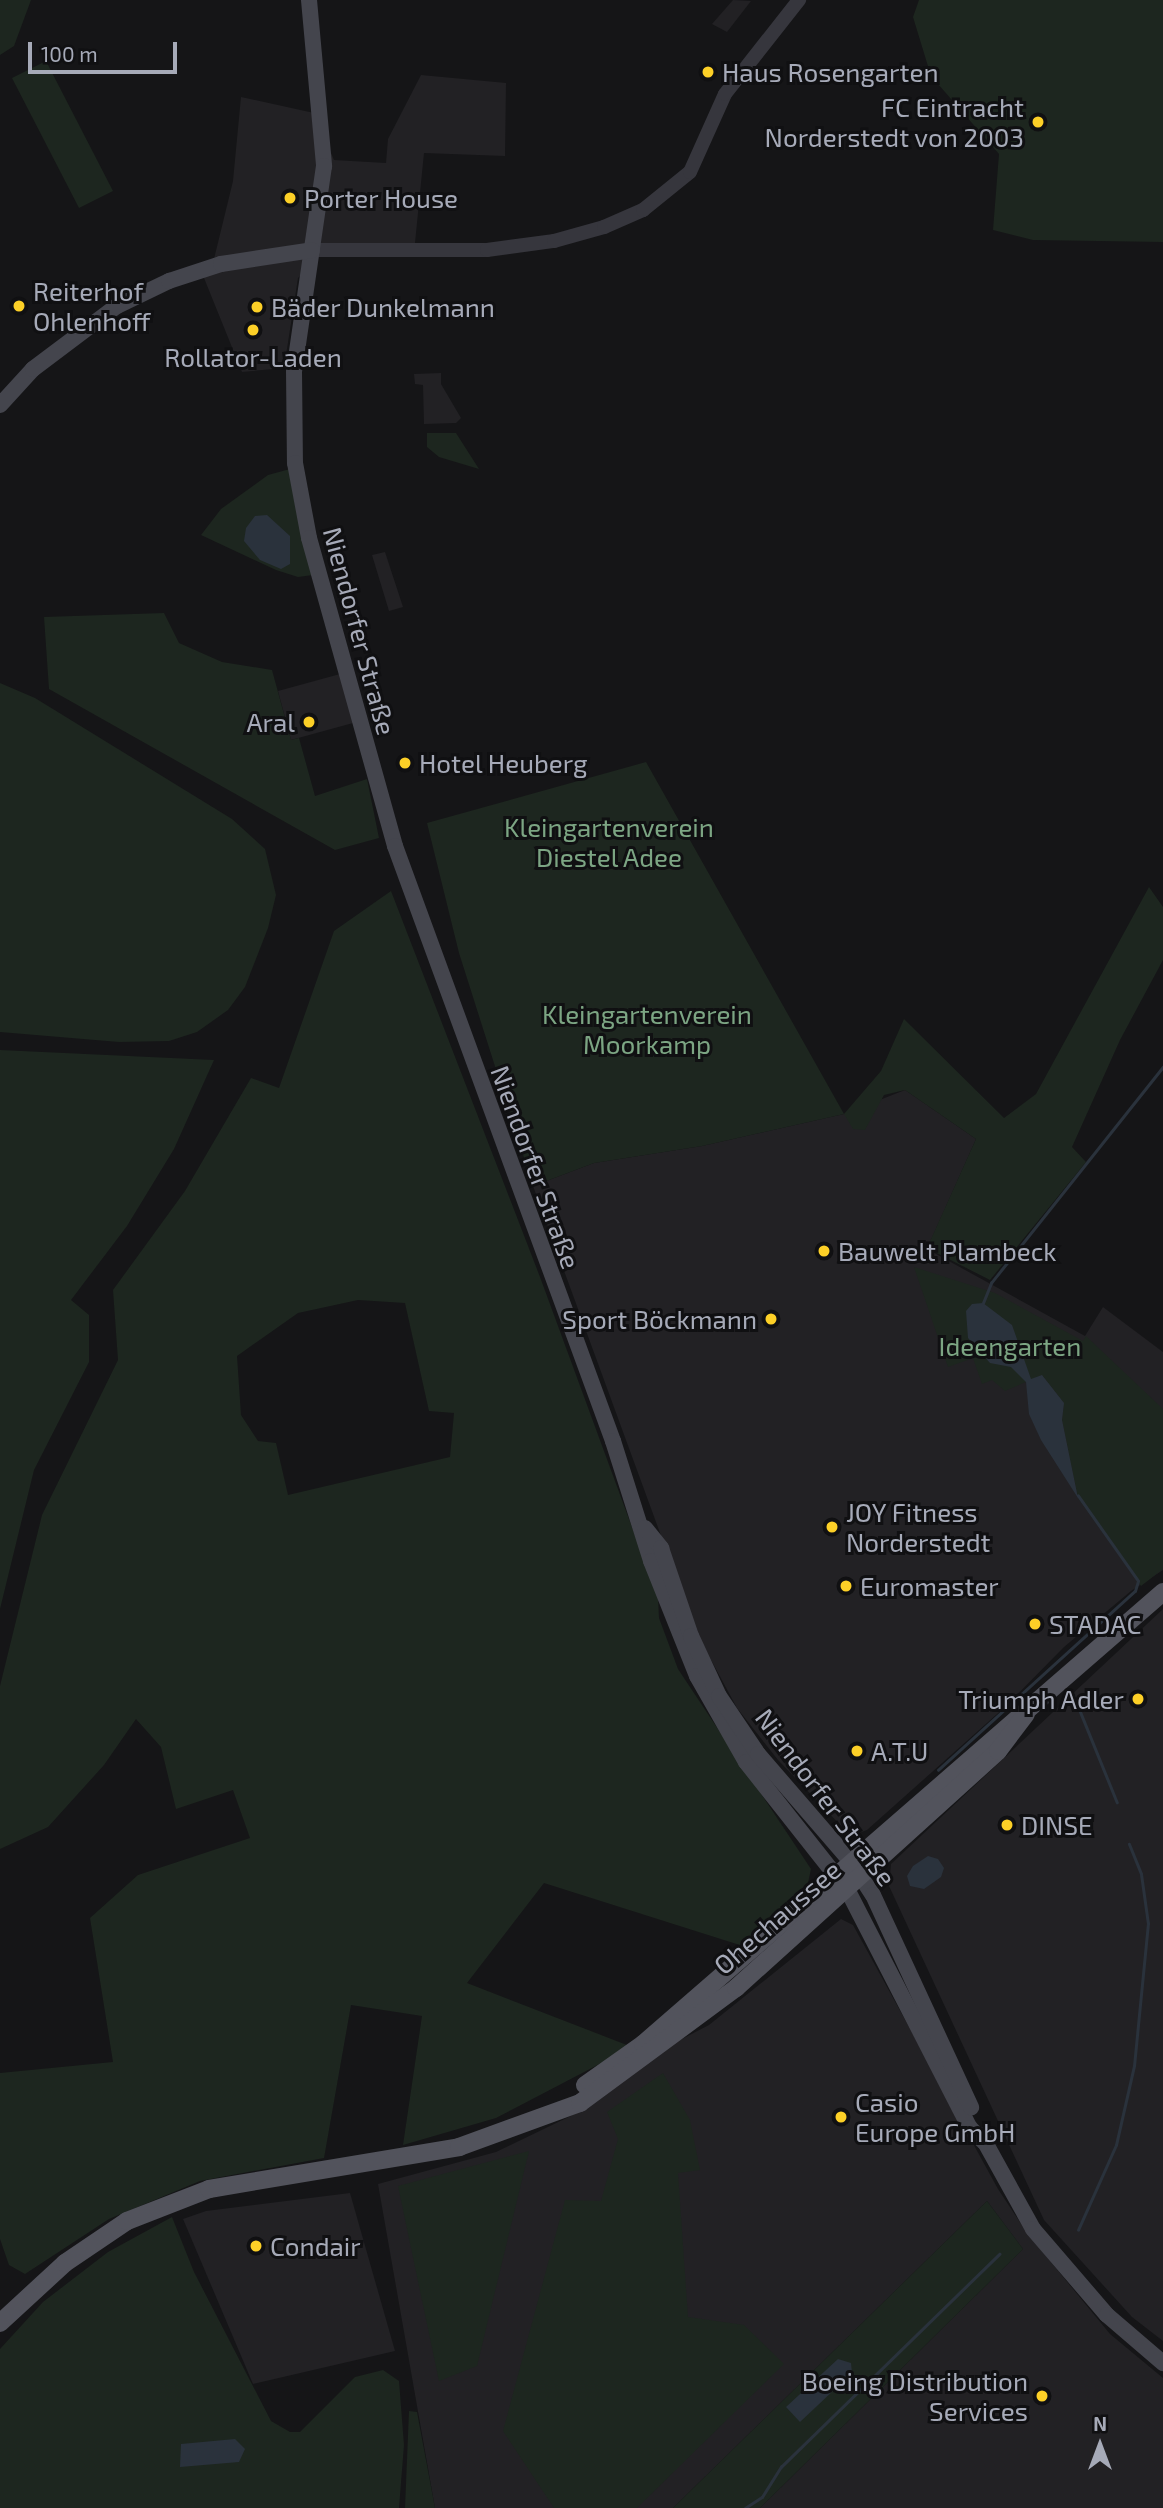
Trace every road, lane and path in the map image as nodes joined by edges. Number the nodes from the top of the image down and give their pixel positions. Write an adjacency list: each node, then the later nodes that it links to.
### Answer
1 (309, 0): 3 (main road, Niendorfer Straße)
2 (799, 0): 3 (street)
3 (312, 250): 4 (main road); 5 (main road, Niendorfer Straße)
4 (0, 405)
5 (642, 1524): 8 (main road, Niendorfer Straße); 9 (main road, Niendorfer Straße)
6 (1163, 1592): 7 (main road, Ohechaussee)
7 (1026, 1714): 8 (main road, Ohechaussee); 10 (main road, Ohechaussee)
8 (852, 1863): 9 (main road, Ohechaussee); 10 (main road, Niendorfer Straße)
9 (837, 1875): 11 (main road, Niendorfer Straße); 12 (main road, Ohechaussee)
10 (863, 1877): 11 (main road, Ohechaussee); 13 (main road, Niendorfer Straße)
11 (848, 1891): 12 (main road, Ohechaussee); 13 (main road, Niendorfer Straße)
12 (534, 2122): 14 (main road, Ohechaussee)
13 (984, 2142): 15 (main road, Niendorfer Straße)
14 (0, 2323)
15 (1163, 2363)

